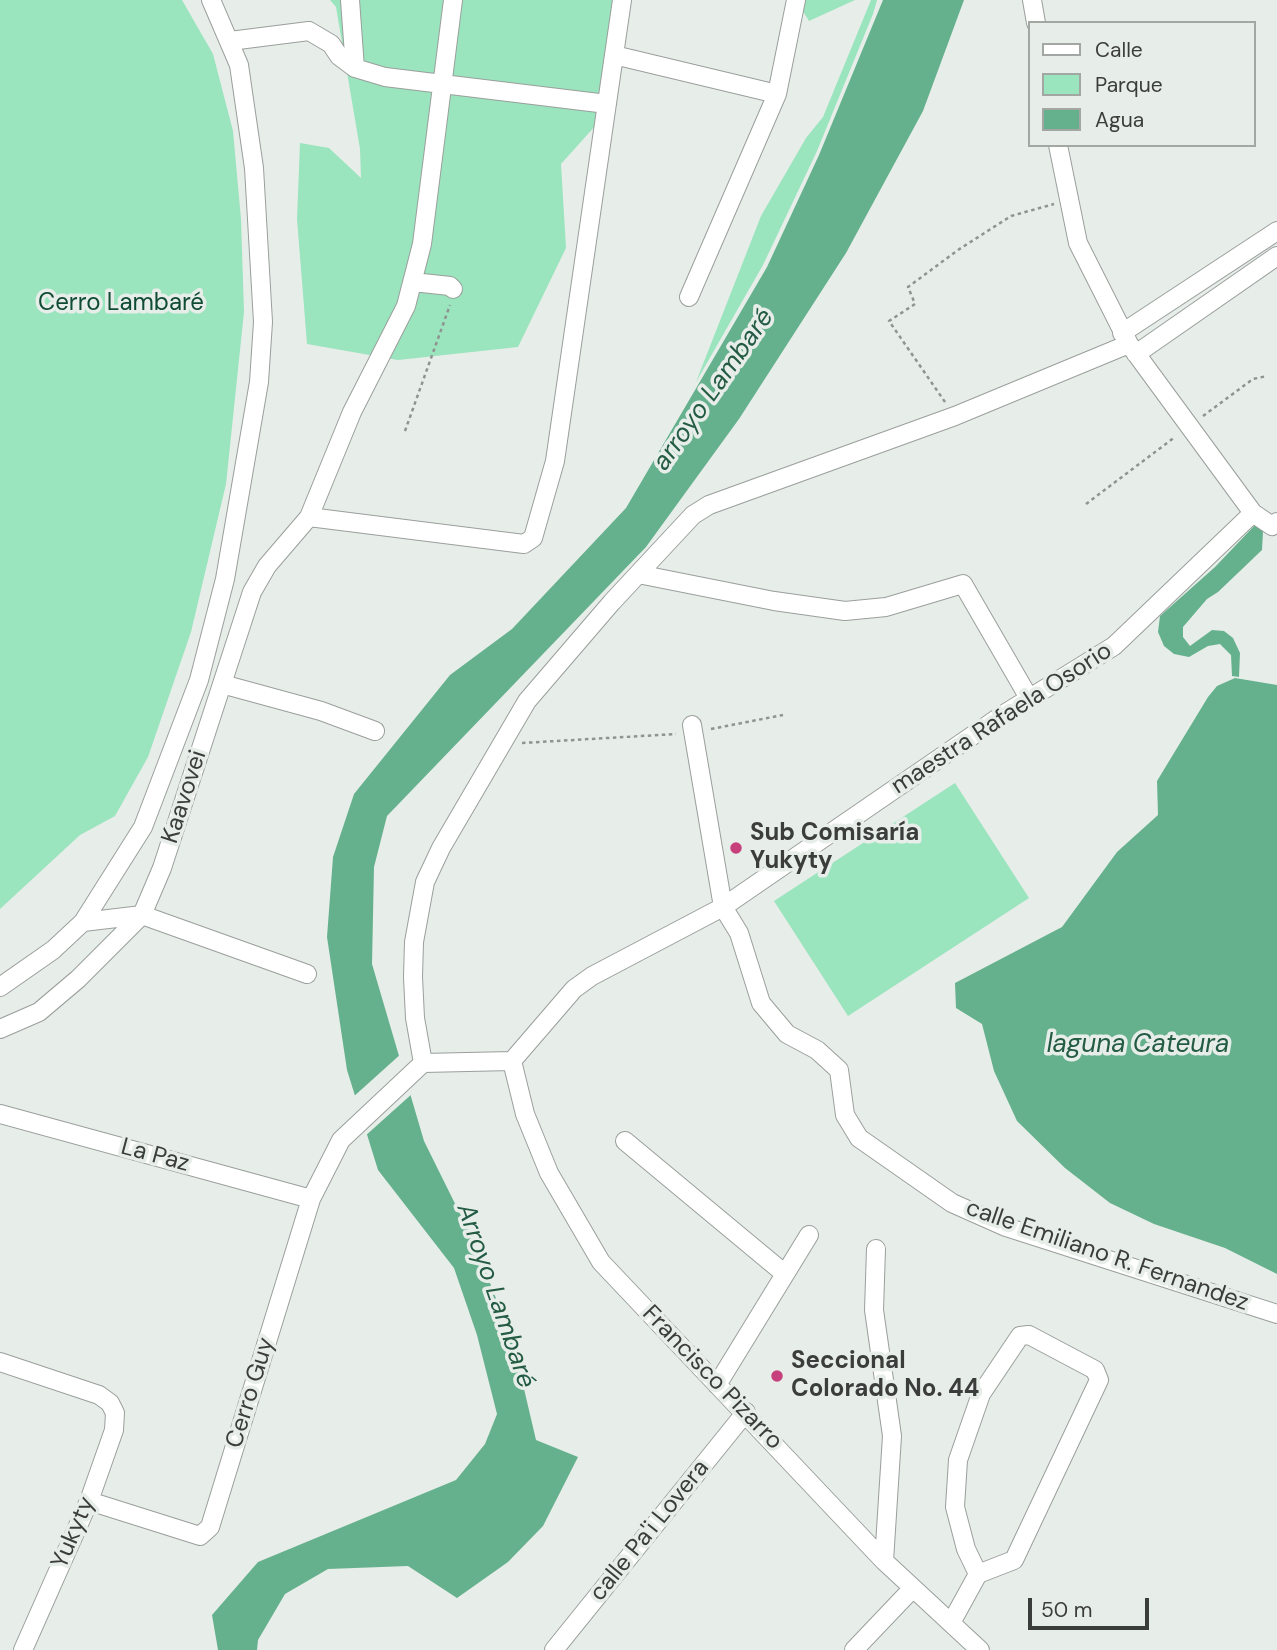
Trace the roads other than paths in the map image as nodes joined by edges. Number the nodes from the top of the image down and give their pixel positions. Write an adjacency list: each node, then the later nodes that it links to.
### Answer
1 (211, 0): 8 (street)
2 (350, 0): 10 (street)
3 (453, 0): 11 (street, Kaavovei)
4 (622, 0): 9 (street)
5 (796, 0): 12 (street)
6 (1032, 0): 7 (street)
7 (1036, 21)
8 (230, 41): 10 (street); 31 (street)
9 (614, 55): 12 (street); 13 (street)
10 (355, 68): 11 (street)
11 (440, 83): 13 (street); 17 (street, Kaavovei)
12 (777, 94): 19 (street)
13 (607, 104): 22 (street)
14 (1058, 147): 20 (street)
15 (1277, 231): 20 (street)
16 (1277, 256): 20 (street)
17 (413, 282): 18 (street); 22 (street, Kaavovei)
18 (453, 289)
19 (689, 297)
20 (1129, 343): 21 (street); 24 (street)
21 (1253, 513): 23 (street); 26 (street, maestra Rafaela Osorio)
22 (309, 517): 25 (street, Kaavovei)
23 (1275, 526)
24 (638, 574): 26 (street); 36 (street)
25 (222, 684): 28 (street); 30 (street, Kaavovei)
26 (1029, 698): 29 (street, maestra Rafaela Osorio)
27 (693, 728): 29 (street)
28 (375, 731)
29 (723, 907): 35 (street, maestra Rafaela Osorio); 43 (street, calle Emiliano R. Fernandez)
30 (142, 915): 31 (street); 32 (street); 34 (street, Kaavovei)
31 (83, 922): 33 (street)
32 (307, 974)
33 (0, 986)
34 (0, 1029)
35 (512, 1061): 36 (street); 45 (street, Francisco Pizarro)
36 (419, 1067): 39 (street, Cerro Guy)
37 (0, 1114): 39 (street, La Paz)
38 (625, 1141): 42 (street)
39 (311, 1199): 47 (street, Cerro Guy)
40 (809, 1236): 42 (street)
41 (876, 1249): 48 (street)
42 (785, 1274): 45 (street)
43 (1277, 1314)
44 (0, 1362): 47 (street, Yukyty)
45 (717, 1385): 46 (street, Francisco Pizarro)
46 (746, 1412): 48 (street, Francisco Pizarro); 53 (street, calle Pa'i Lovera)
47 (89, 1501): 52 (street, Yukyty)
48 (884, 1561): 50 (street, Francisco Pizarro)
49 (978, 1574): 49 (street); 51 (street)
50 (913, 1588): 51 (street, Francisco Pizarro); 54 (street)
51 (951, 1623): 55 (street, Francisco Pizarro)
52 (23, 1650)
53 (554, 1650)
54 (854, 1650)
55 (980, 1650)

